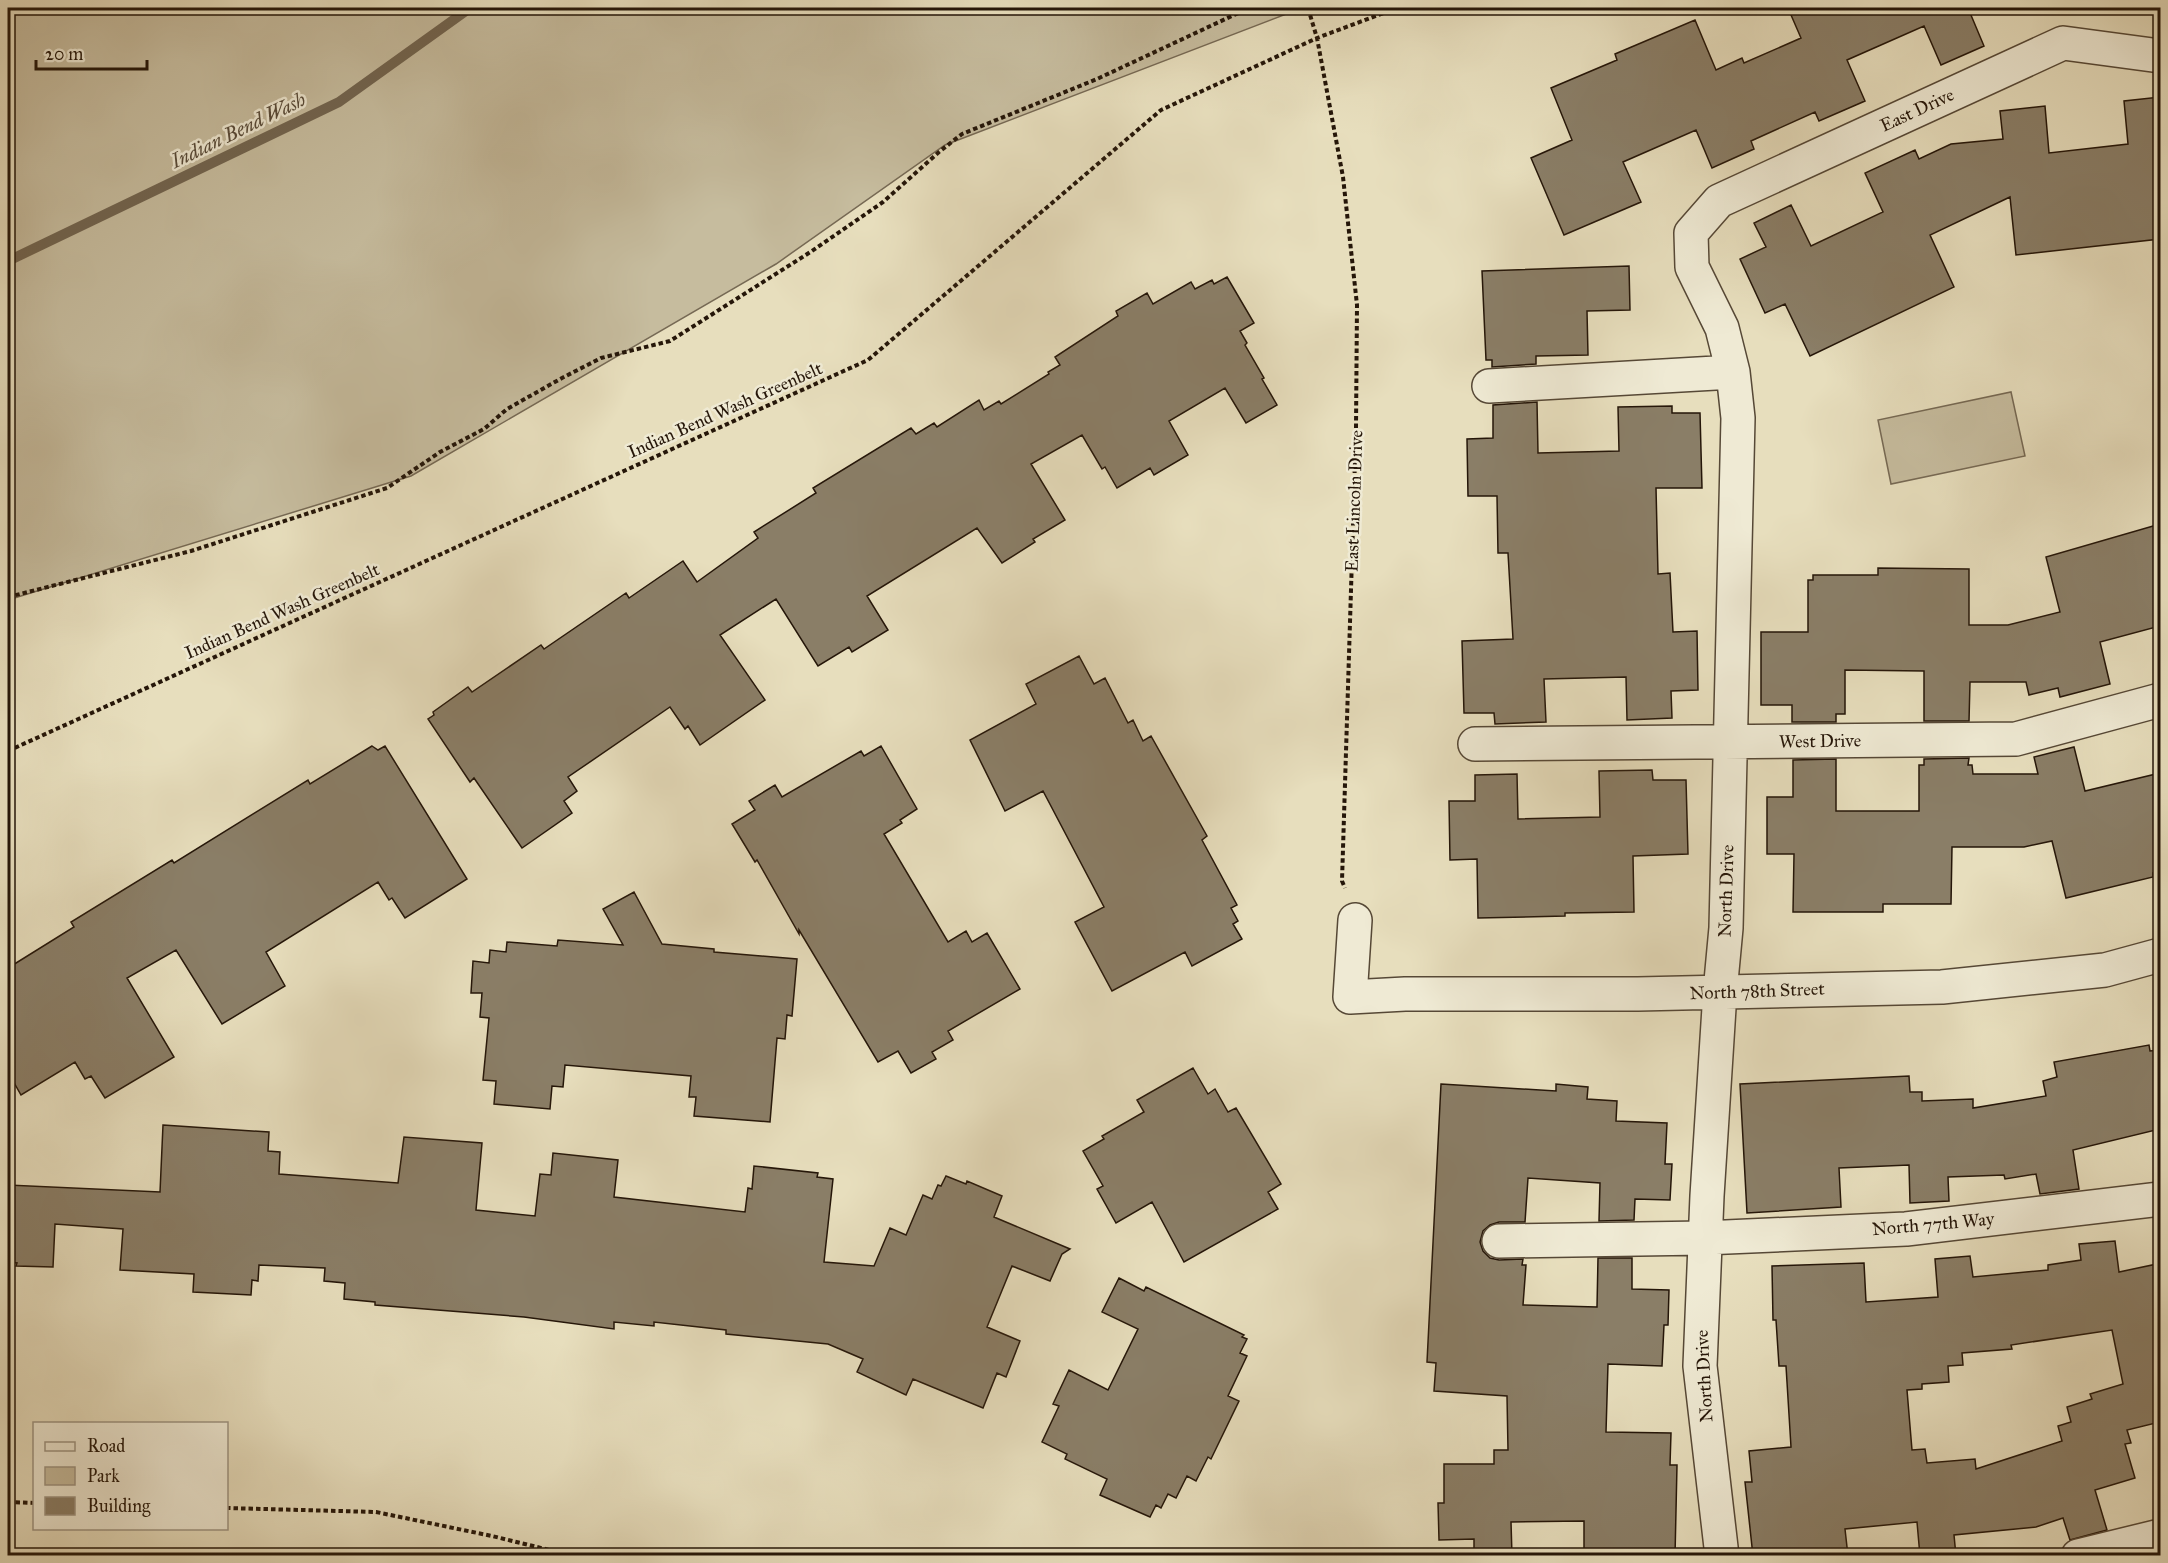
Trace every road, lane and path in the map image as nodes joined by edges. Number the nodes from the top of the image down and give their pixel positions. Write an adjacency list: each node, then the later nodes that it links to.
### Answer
1 (1249, 8): 9 (path)
2 (1308, 8): 4 (path, East Lincoln Drive)
3 (1397, 8): 4 (path, Indian Bend Wash Greenbelt)
4 (1317, 38): 13 (path, Indian Bend Wash Greenbelt); 14 (path, East Lincoln Drive)
5 (2160, 56): 6 (street, East Drive)
6 (1691, 232): 7 (street, North Drive)
7 (1733, 372): 8 (street); 11 (street, North Drive)
8 (1489, 386)
9 (8, 597)
10 (2160, 700): 11 (street, West Drive)
11 (1731, 742): 12 (street, West Drive); 16 (street, North Drive)
12 (1475, 744)
13 (8, 751)
14 (1355, 920): 16 (street, North 78th Street)
15 (2160, 955): 16 (street, North 78th Street)
16 (1720, 992): 18 (street, North Drive)
17 (2160, 1199): 18 (street, North 77th Way)
18 (1704, 1238): 19 (street, North 77th Way); 25 (street, North Drive)
19 (1499, 1241)
20 (8, 1502): 21 (path)
21 (33, 1503)
22 (228, 1508): 24 (path)
23 (2160, 1536): 26 (street)
24 (574, 1556)
25 (1722, 1556)
26 (2078, 1556)

